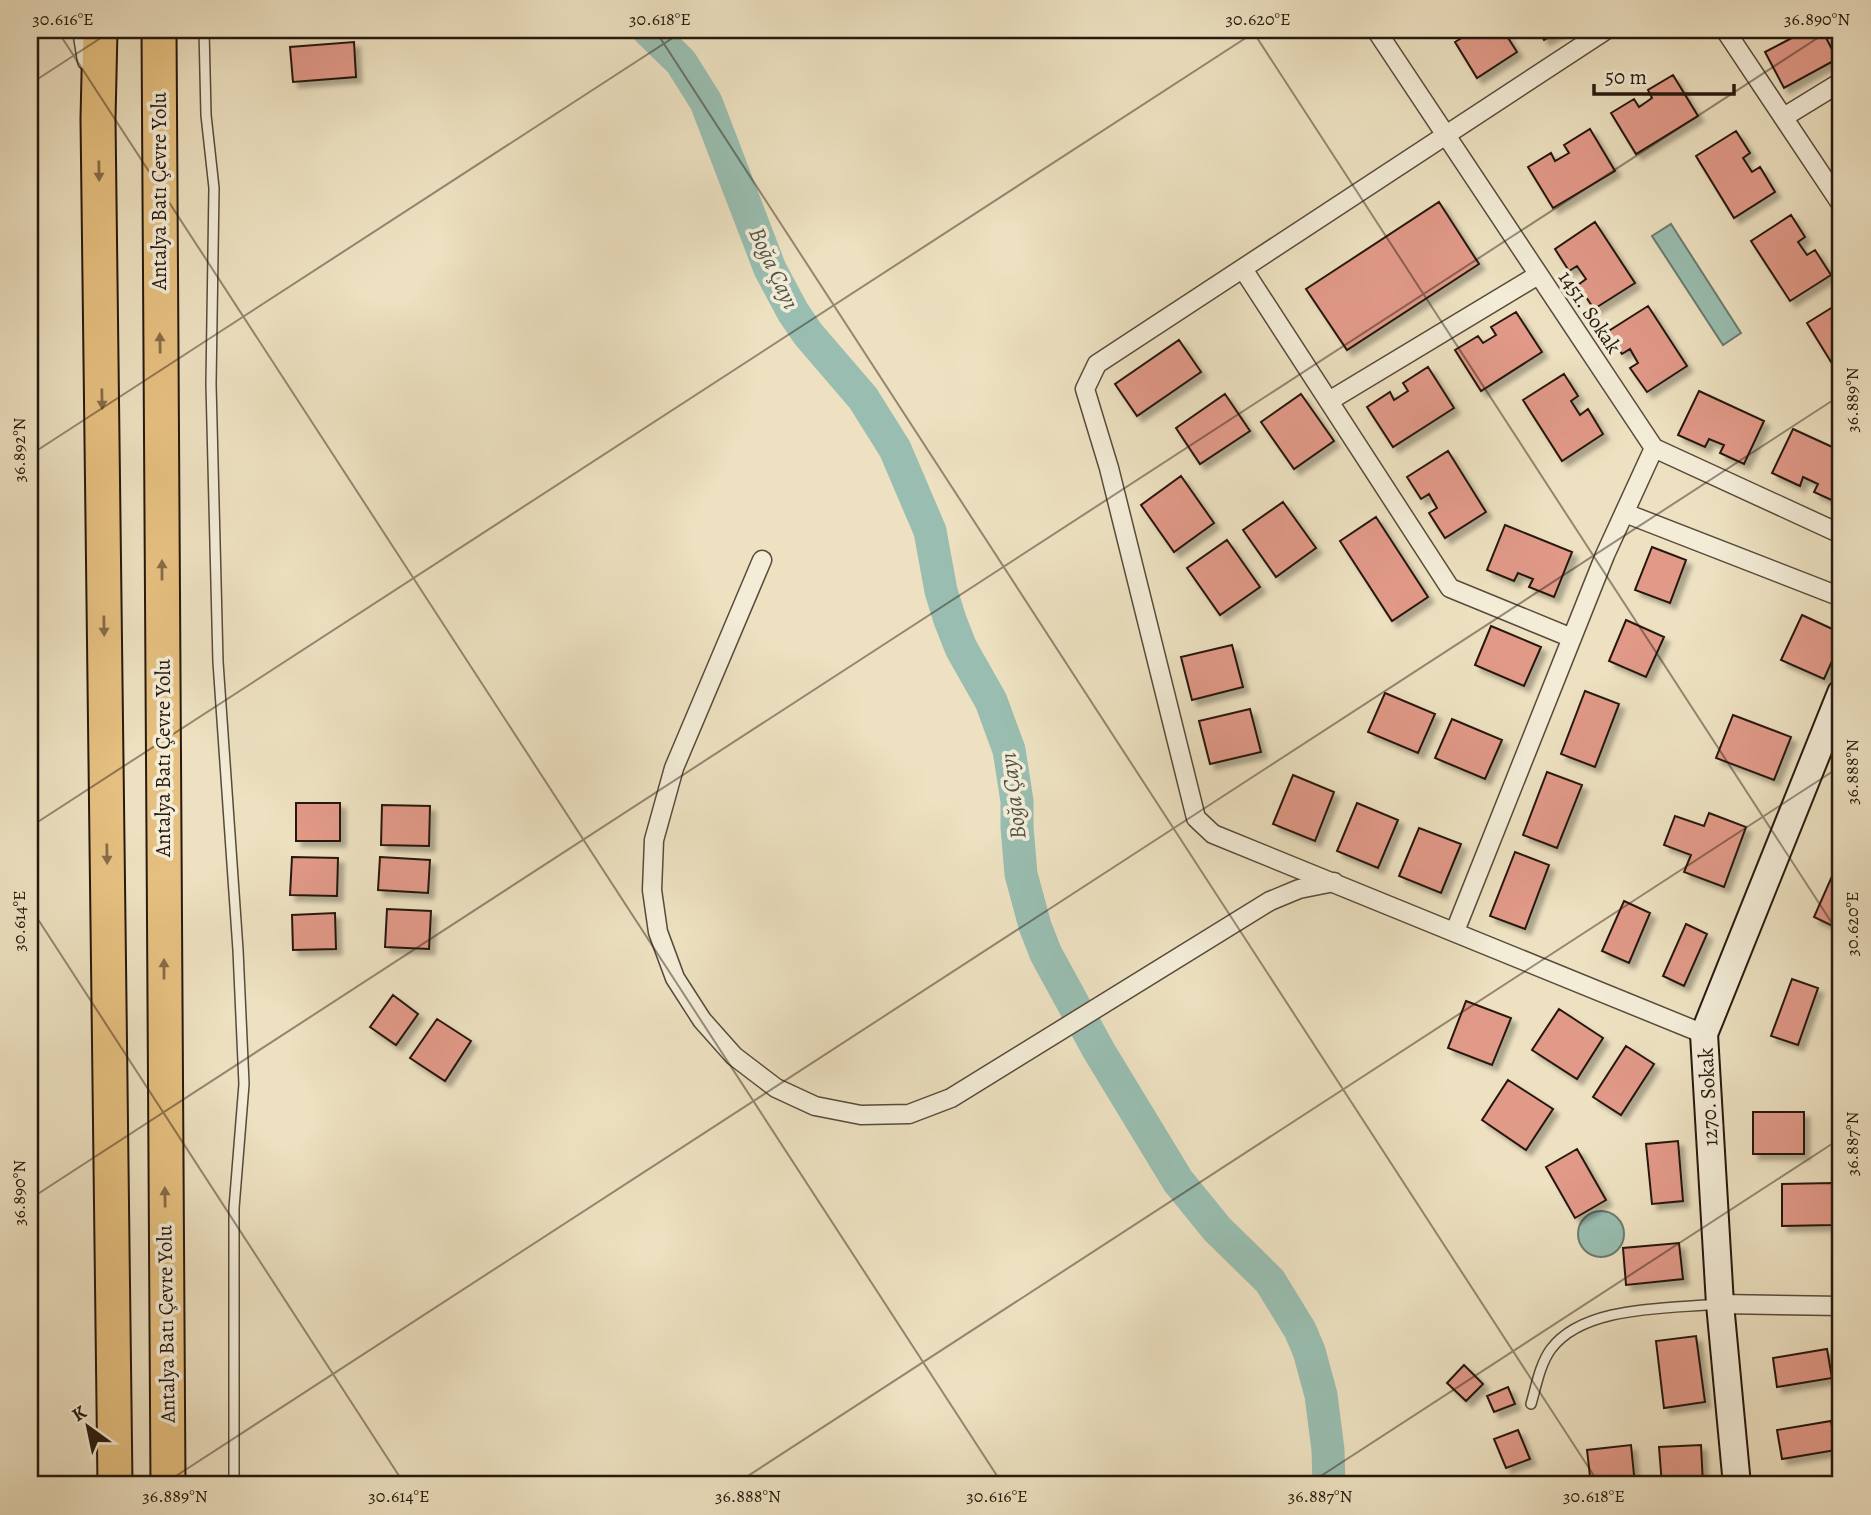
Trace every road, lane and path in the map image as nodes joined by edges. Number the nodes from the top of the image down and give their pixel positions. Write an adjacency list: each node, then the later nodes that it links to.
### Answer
1 (82, 30): 10 (street)
2 (100, 30): 10 (highway)
3 (159, 30): 30 (highway, Antalya Batı Çevre Yolu, one-way to 3)
4 (204, 30): 31 (lane)
5 (1376, 30): 11 (street, 1451. Sokak)
6 (1606, 30): 11 (street)
7 (1725, 30): 9 (street)
8 (1841, 82): 9 (street)
9 (1784, 117): 12 (street)
10 (98, 119): 29 (highway, one-way to 29)
11 (1445, 136): 13 (street); 14 (street, 1451. Sokak)
12 (1841, 204)
13 (1243, 269): 15 (street); 23 (street)
14 (1538, 275): 15 (street); 16 (street, 1451. Sokak)
15 (1329, 401): 21 (street)
16 (1654, 448): 17 (street); 18 (street)
17 (1625, 513): 20 (street); 21 (street)
18 (1841, 534)
19 (762, 560): 23 (street)
20 (1841, 597)
21 (1572, 638): 24 (street)
22 (1841, 693): 25 (street, 1270. Sokak)
23 (1334, 883): 24 (street)
24 (1455, 931): 25 (street)
25 (1704, 1034): 26 (street, 1270. Sokak)
26 (1720, 1304): 27 (street); 28 (lane); 32 (street, 1270. Sokak)
27 (1841, 1306)
28 (1531, 1404)
29 (115, 1485)
30 (168, 1485)
31 (234, 1485)
32 (1737, 1485)

